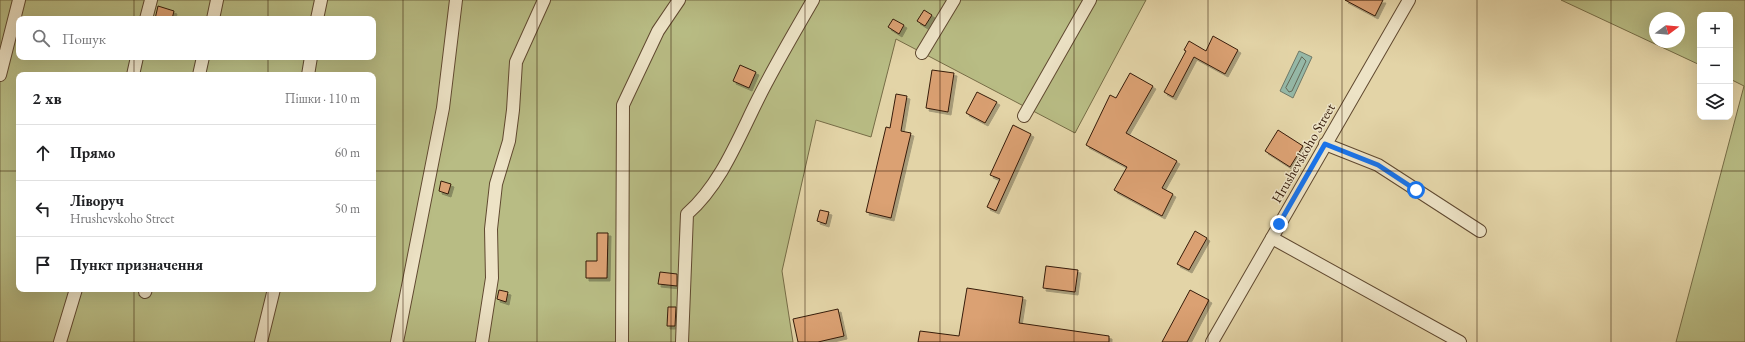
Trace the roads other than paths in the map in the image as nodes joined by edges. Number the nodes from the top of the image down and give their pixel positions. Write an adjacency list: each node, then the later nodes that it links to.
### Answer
1 (20, 0): 22 (street)
2 (151, 0): 12 (street)
3 (218, 0): 13 (street)
4 (321, 0): 14 (street)
5 (456, 0): 31 (street)
6 (544, 0): 32 (street)
7 (678, 0): 33 (street)
8 (813, 0): 34 (street)
9 (954, 0): 15 (street)
10 (1090, 0): 23 (street)
11 (1409, 0): 24 (street, Hrushevskoho Street)
12 (147, 16)
13 (214, 16)
14 (318, 16)
15 (922, 53)
16 (136, 60): 19 (street)
17 (202, 60): 20 (street)
18 (310, 60): 21 (street)
19 (134, 72)
20 (200, 72)
21 (308, 72)
22 (0, 75)
23 (1024, 116)
24 (1325, 144): 25 (street); 26 (street, Hrushevskoho Street)
25 (1480, 230)
26 (1272, 238): 35 (street, Hrushevskoho Street); 36 (street)
27 (75, 292): 29 (street)
28 (273, 292): 30 (street)
29 (60, 342)
30 (261, 342)
31 (397, 342)
32 (482, 342)
33 (622, 342)
34 (682, 342)
35 (1212, 342)
36 (1460, 342)

